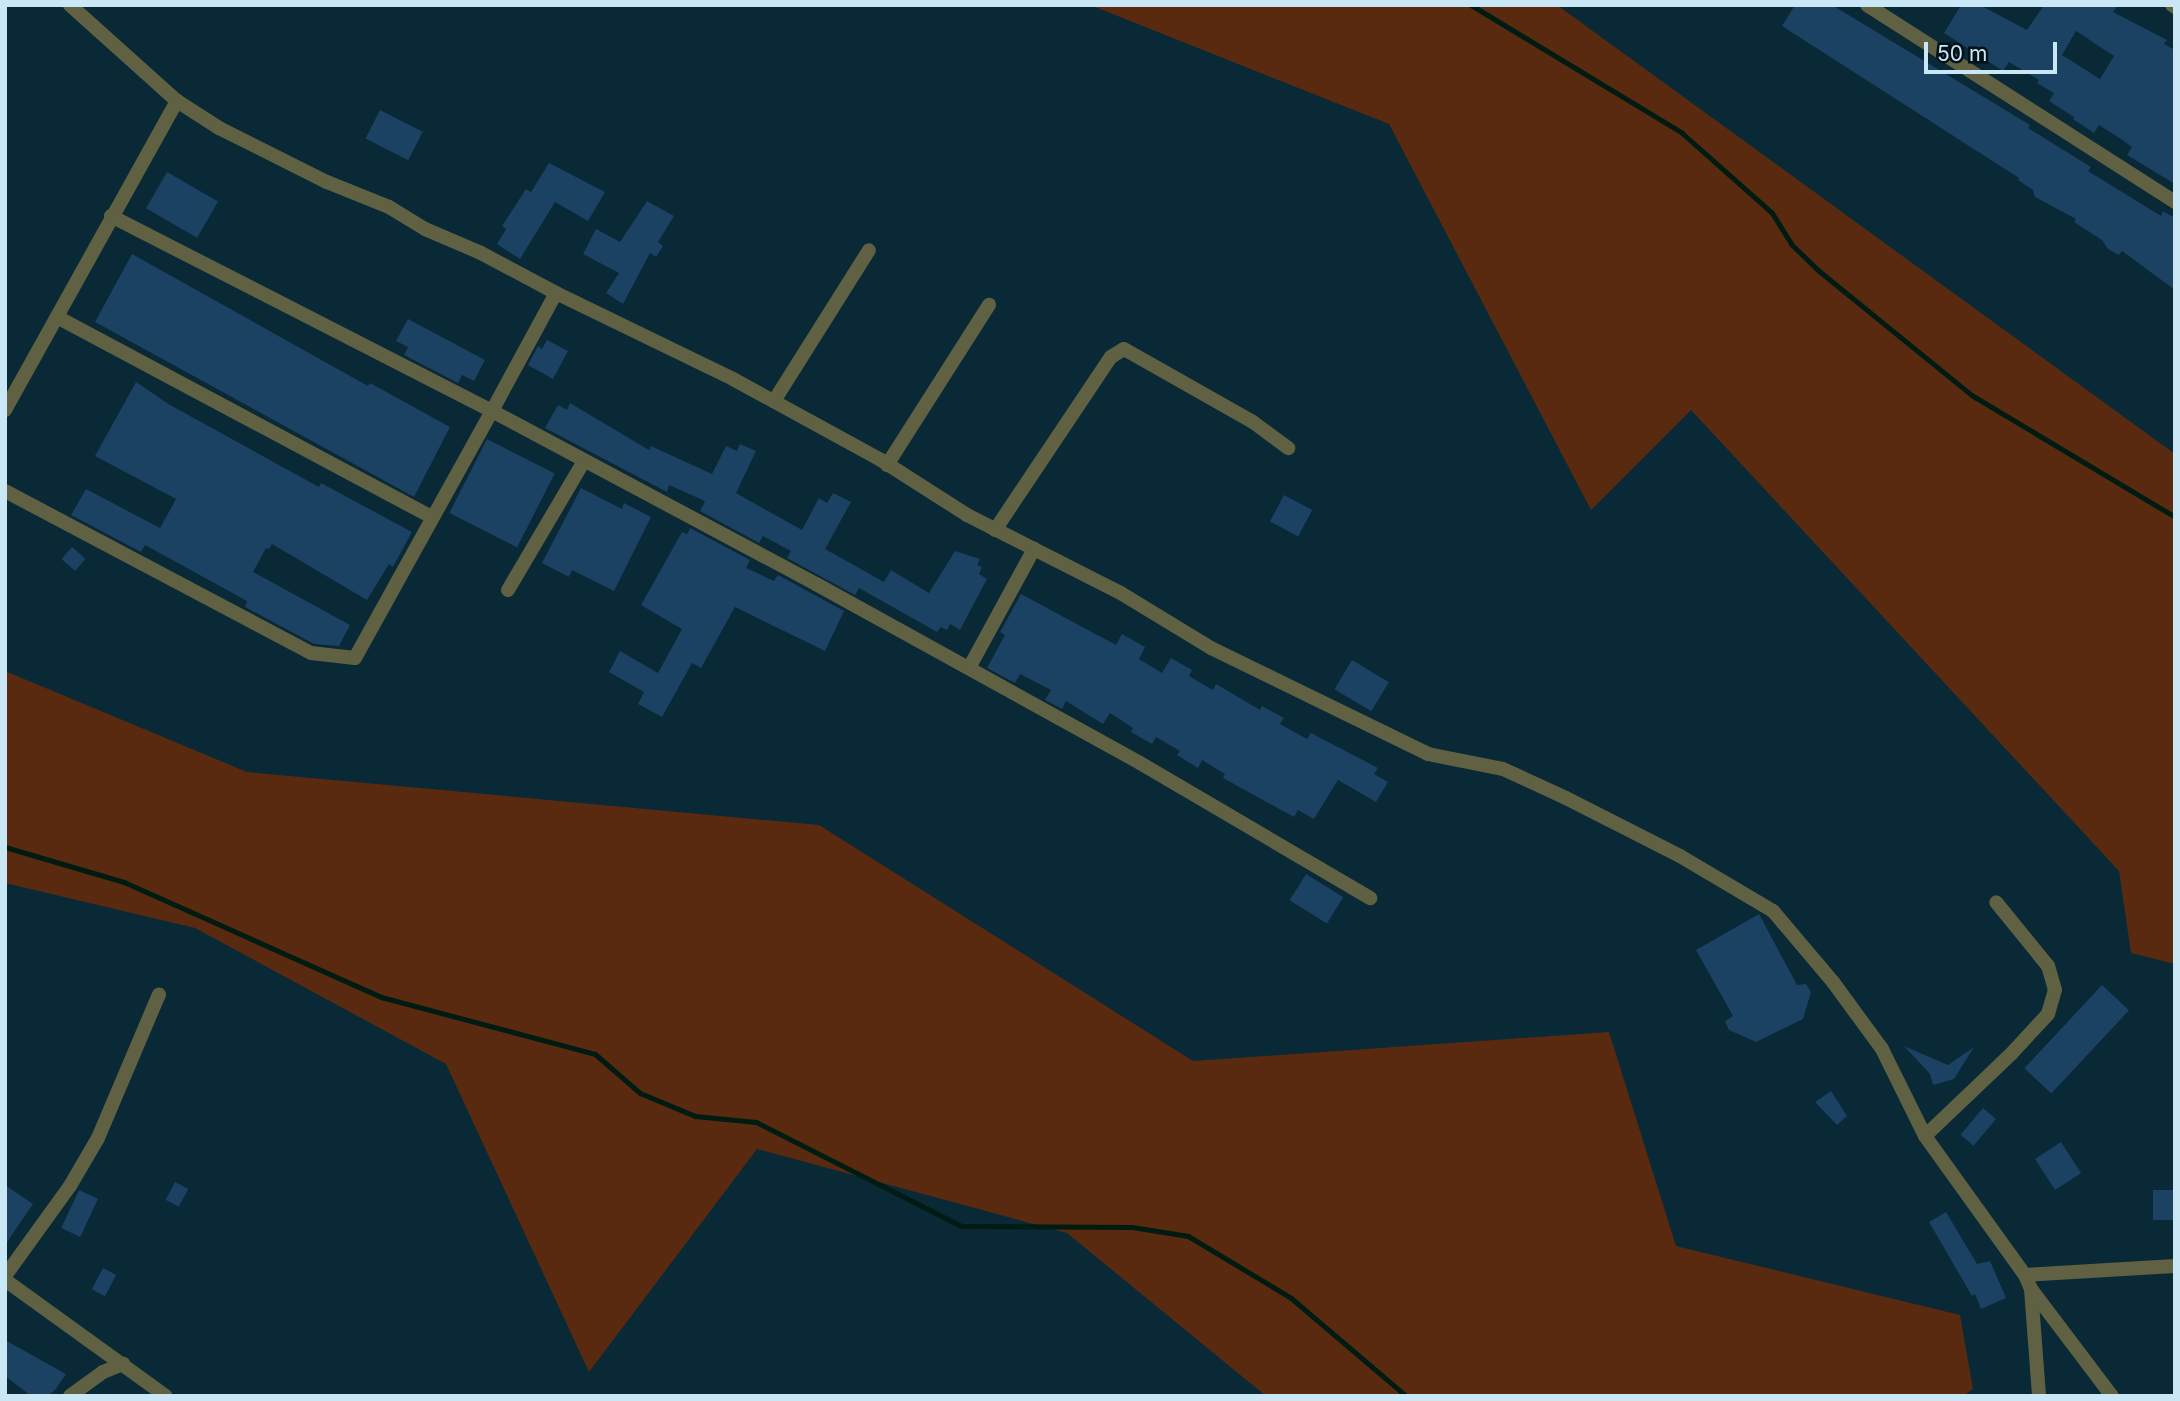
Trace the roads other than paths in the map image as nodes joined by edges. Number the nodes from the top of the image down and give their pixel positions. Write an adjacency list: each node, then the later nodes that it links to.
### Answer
1 (69, 5): 3 (street)
2 (1867, 5): 4 (street)
3 (177, 101): 5 (street); 7 (street)
4 (2175, 202)
5 (111, 216): 9 (street); 12 (street)
6 (869, 250): 10 (street)
7 (556, 293): 10 (street); 12 (street)
8 (989, 305): 15 (street)
9 (57, 317): 11 (street); 17 (street)
10 (774, 401): 15 (street)
11 (5, 410)
12 (492, 411): 14 (street); 17 (street)
13 (1288, 448): 18 (street)
14 (584, 461): 20 (street); 21 (street)
15 (887, 465): 18 (street)
16 (5, 491): 17 (street)
17 (432, 517)
18 (995, 530): 19 (street)
19 (1034, 549): 21 (street); 25 (street)
20 (508, 590)
21 (969, 668): 22 (street)
22 (1370, 898)
23 (1996, 902): 25 (street)
24 (159, 994): 27 (street)
25 (1925, 1136): 28 (street)
26 (2175, 1266): 28 (street)
27 (5, 1278): 29 (street)
28 (2028, 1282): 32 (street); 33 (street)
29 (123, 1364): 30 (street); 31 (street)
30 (70, 1396)
31 (166, 1396)
32 (2039, 1396)
33 (2112, 1396)

